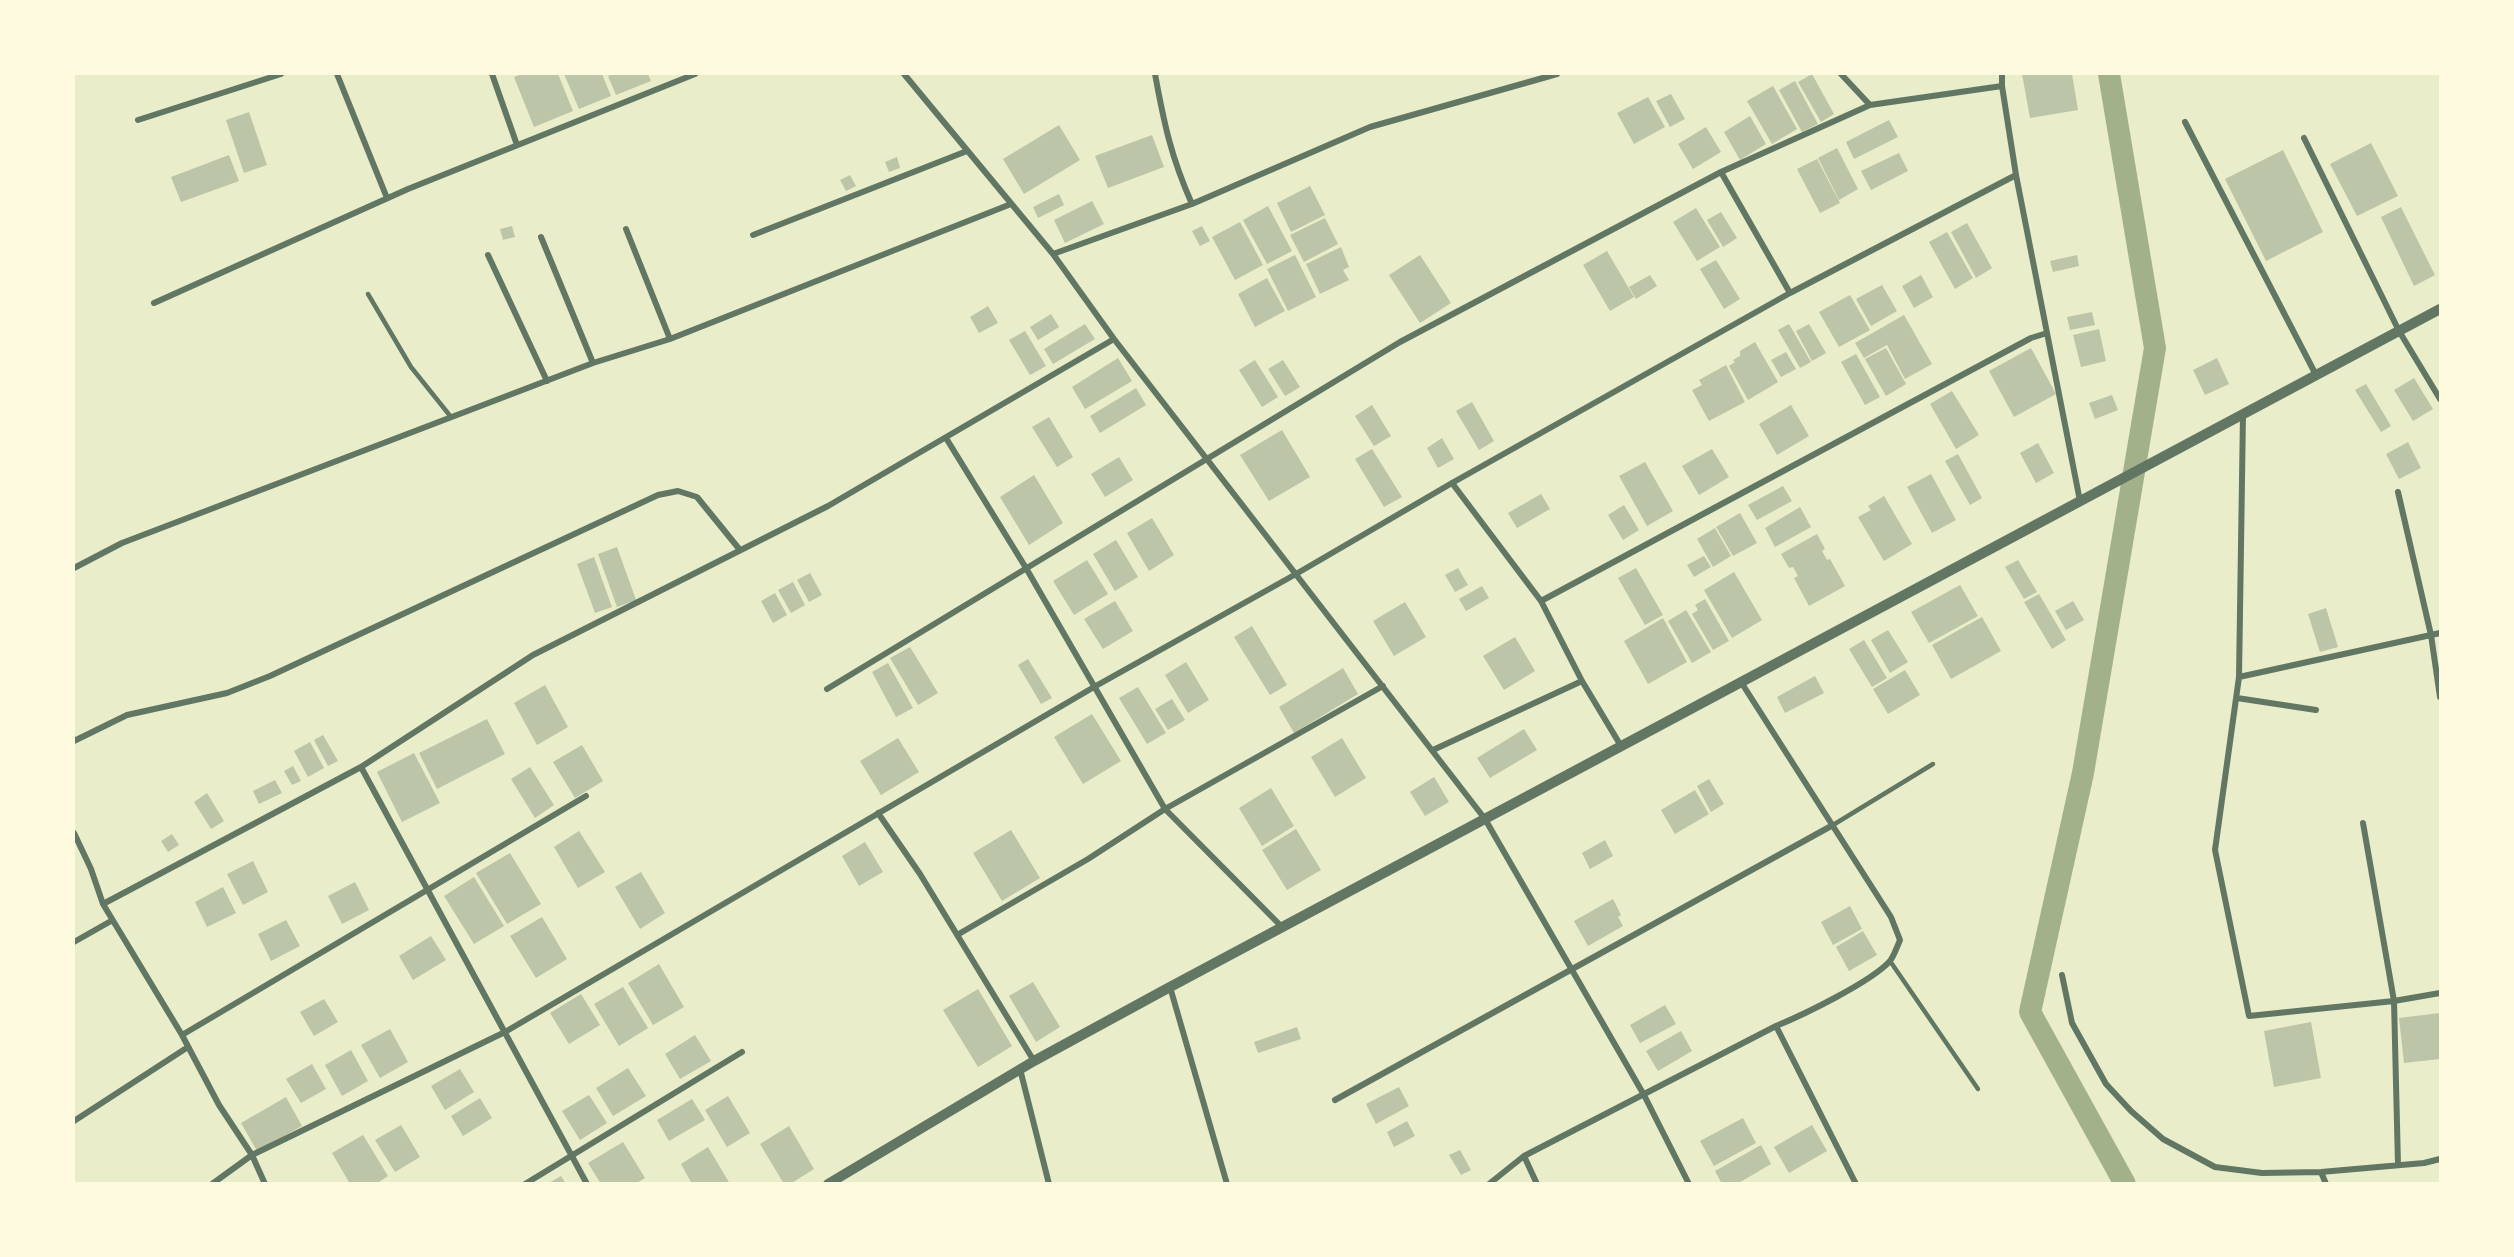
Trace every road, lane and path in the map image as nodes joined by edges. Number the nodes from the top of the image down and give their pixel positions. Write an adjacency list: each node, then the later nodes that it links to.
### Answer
1 (280, 74): 12 (street)
2 (337, 74): 19 (street)
3 (492, 74): 15 (street)
4 (695, 74): 15 (street)
5 (904, 74): 16 (street)
6 (1155, 74): 21 (street)
7 (1557, 74): 21 (street)
8 (1841, 74): 11 (street)
9 (2002, 74): 10 (street)
10 (2002, 87): 11 (street); 18 (street)
11 (1870, 105): 17 (street)
12 (138, 120)
13 (2185, 122): 36 (street)
14 (2304, 138): 31 (street)
15 (517, 145): 19 (street)
16 (967, 151): 20 (street); 23 (street)
17 (1721, 172): 27 (street); 42 (street)
18 (2016, 175): 27 (street); 32 (street)
19 (387, 198): 29 (street)
20 (1011, 204): 25 (street); 33 (street)
21 (1192, 204): 25 (street)
22 (626, 229): 33 (street)
23 (753, 235)
24 (541, 237): 35 (street)
25 (1053, 254): 34 (street)
26 (488, 255): 37 (street)
27 (1790, 293): 43 (street)
28 (368, 294): 40 (lane)
29 (154, 303)
30 (2440, 309): 31 (street)
31 (2399, 331): 36 (street); 38 (street)
32 (2047, 333): 45 (street); 50 (street)
33 (670, 339): 35 (street)
34 (1114, 339): 41 (street); 42 (street)
35 (593, 363): 37 (street)
36 (2316, 375): 39 (street)
37 (547, 381): 40 (street)
38 (2440, 399)
39 (2243, 414): 45 (street); 53 (street)
40 (451, 417): 47 (street)
41 (946, 438): 46 (street); 48 (street)
42 (1206, 458): 48 (street); 49 (street)
43 (1452, 483): 49 (street); 50 (street)
44 (2398, 492): 52 (street)
45 (2080, 501): 55 (street)
46 (740, 550): 62 (street); 66 (street)
47 (74, 568)
48 (1026, 568): 57 (street); 58 (street)
49 (1296, 574): 56 (street); 57 (street)
50 (1540, 601): 54 (street)
51 (2440, 633): 52 (street)
52 (2431, 635): 53 (street); 59 (street)
53 (2239, 677): 60 (street)
54 (1582, 681): 63 (street); 64 (street)
55 (1741, 682): 63 (street); 72 (street)
56 (1383, 686): 64 (street); 68 (street)
57 (1094, 687): 68 (street); 69 (street)
58 (827, 689)
59 (2440, 697)
60 (2236, 698): 61 (street); 85 (street)
61 (2316, 710)
62 (74, 741)
63 (1622, 746): 70 (street)
64 (1433, 750): 70 (street)
65 (1933, 764): 72 (lane)
66 (361, 767): 74 (street); 75 (street)
67 (586, 796): 74 (street)
68 (1165, 809): 77 (street); 78 (street)
69 (878, 813): 78 (street); 87 (street)
70 (1485, 819): 77 (street); 81 (street)
71 (2363, 823): 85 (street)
72 (1833, 825): 80 (street); 81 (street)
73 (74, 833): 75 (street)
74 (427, 889): 87 (street); 88 (street)
75 (103, 904): 76 (street)
76 (111, 921): 79 (street); 88 (street)
77 (1282, 927): 83 (street)
78 (957, 935): 91 (street)
79 (74, 942)
80 (1890, 961): 86 (street); 93 (lane)
81 (1572, 970): 94 (street); 95 (street)
82 (2062, 975): 102 (street)
83 (1170, 987): 91 (street); 109 (street)
84 (2440, 993): 85 (street)
85 (2394, 1001): 101 (street)
86 (1776, 1026): 94 (street); 113 (street)
87 (505, 1032): 97 (street); 99 (street)
88 (182, 1035): 89 (street)
89 (188, 1047): 96 (street); 97 (street)
90 (742, 1052): 99 (street)
91 (1034, 1061): 92 (street)
92 (1020, 1069): 107 (street); 108 (street)
93 (1978, 1089)
94 (1644, 1095): 98 (street); 112 (street)
95 (1335, 1100)
96 (74, 1121)
97 (252, 1155): 103 (street); 104 (street)
98 (1524, 1156): 110 (street); 111 (street)
99 (572, 1157): 105 (street); 106 (street)
100 (2440, 1159): 101 (street)
101 (2398, 1166): 102 (street)
102 (2321, 1172): 114 (street)
103 (212, 1184)
104 (265, 1184)
105 (525, 1184)
106 (587, 1184)
107 (828, 1184)
108 (1049, 1184)
109 (1227, 1184)
110 (1489, 1184)
111 (1537, 1184)
112 (1689, 1184)
113 (1856, 1184)
114 (2326, 1184)

